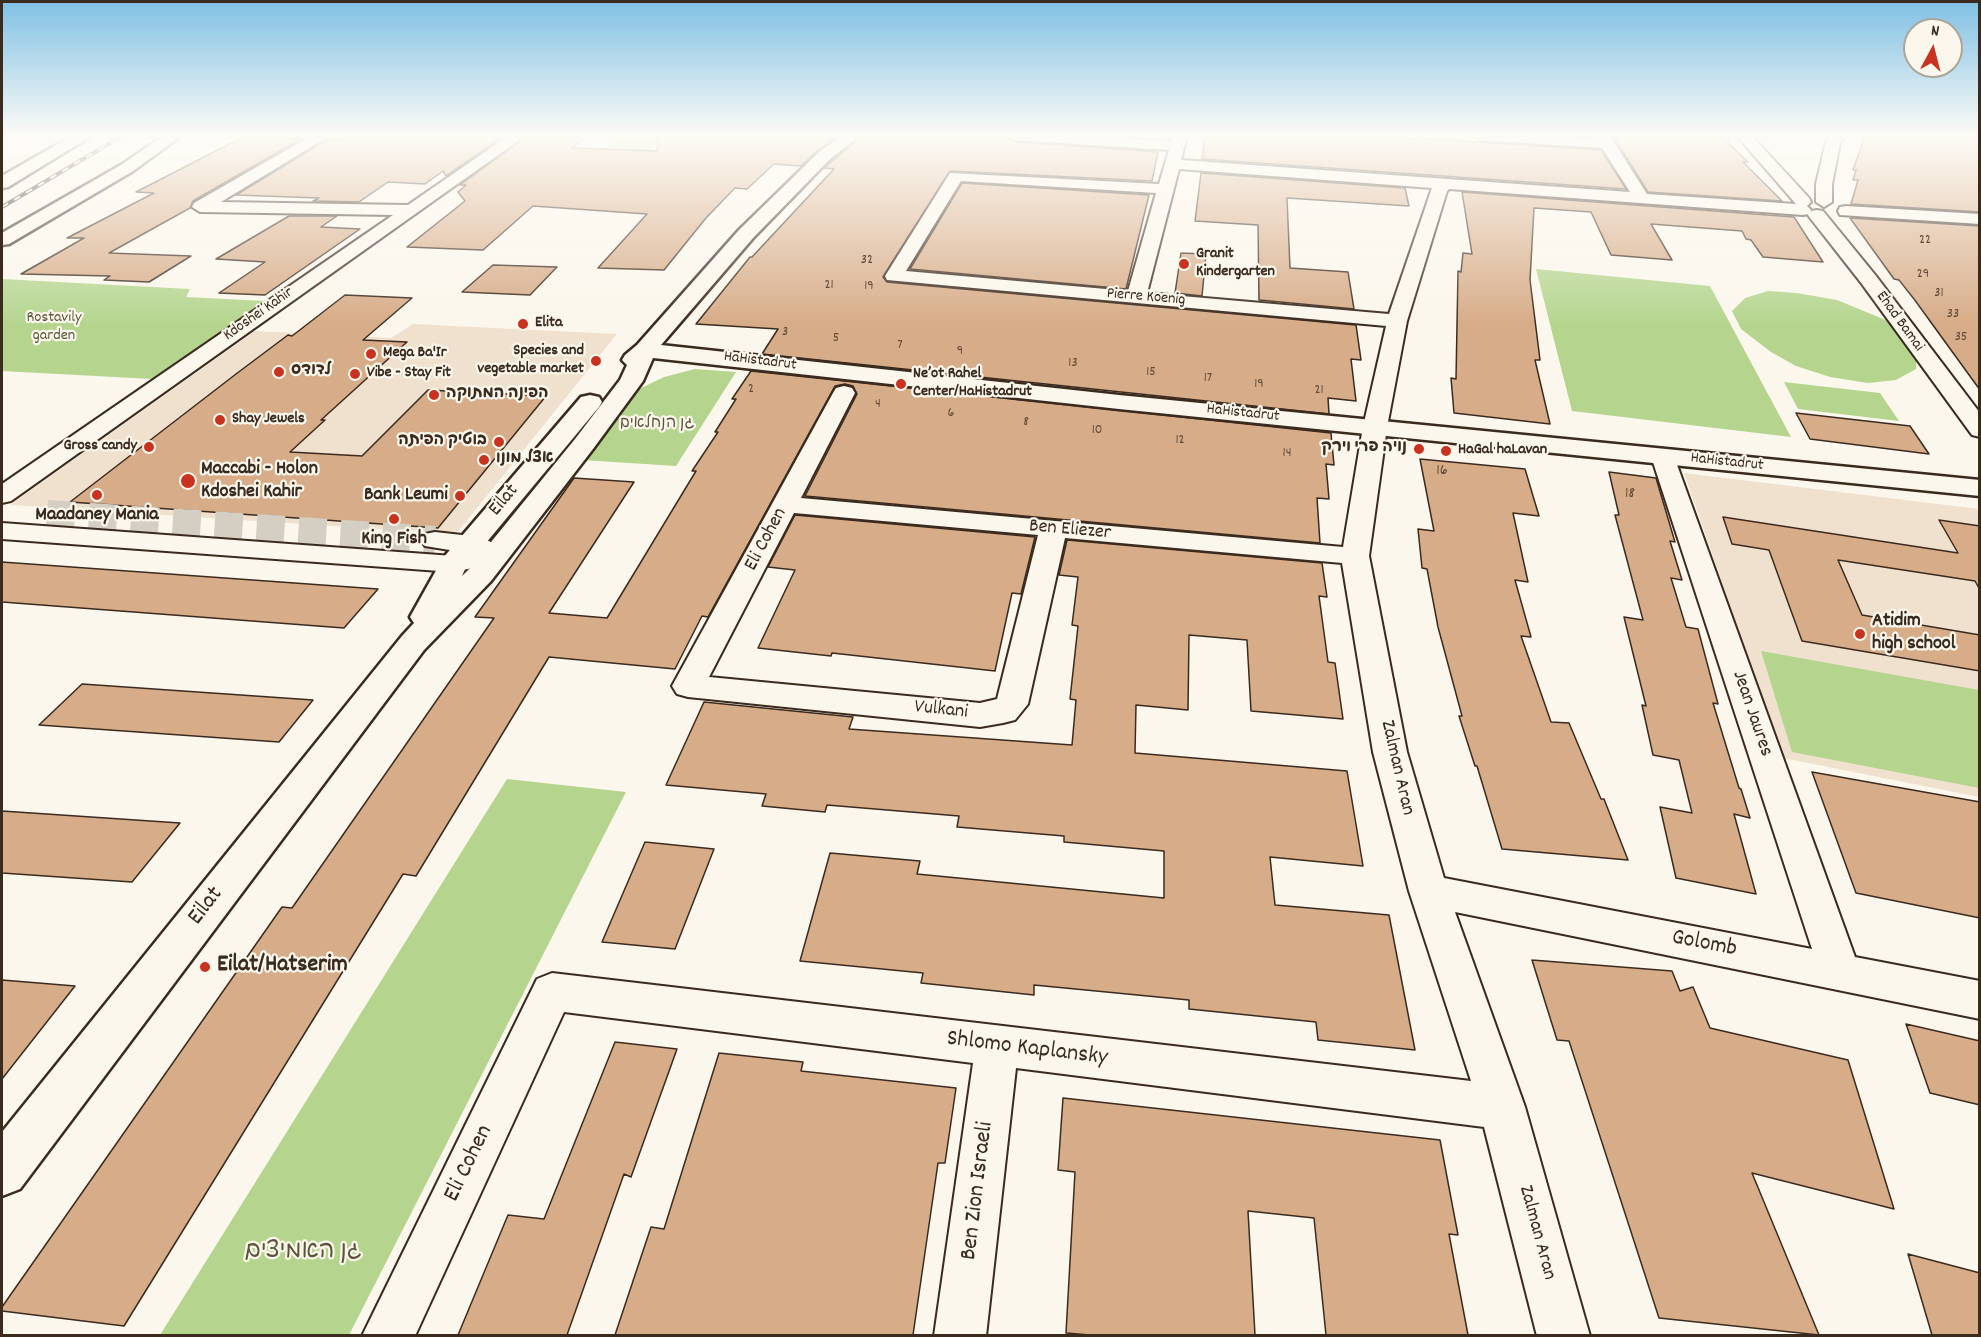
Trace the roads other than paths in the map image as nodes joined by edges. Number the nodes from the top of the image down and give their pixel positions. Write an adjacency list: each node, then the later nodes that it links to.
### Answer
1 (74, 198): 14 (main road)
2 (215, 198): 12 (street)
3 (428, 198): 12 (street, Kdoshei Kahir)
4 (782, 198): 17 (main road, Eilat)
5 (942, 198): 15 (street, Pierre Koenig)
6 (1162, 198): 15 (street)
7 (1436, 198): 16 (street, Zalman Aran)
8 (1649, 198): 11 (street)
9 (1804, 198): 11 (street, Ehad Bamai)
10 (1816, 198): 11 (street)
11 (1812, 207): 13 (street); 22 (street, Ehad Bamai)
12 (411, 210): 26 (street, Kdoshei Kahir)
13 (1980, 219)
14 (2, 240)
15 (1136, 297): 16 (street, Pierre Koenig)
16 (1397, 321): 21 (street, Zalman Aran)
17 (645, 350): 18 (main road, HaHistadrut); 19 (main road, Eilat); 34 (main road, Eilat)
18 (709, 355): 19 (main road); 21 (main road, HaHistadrut)
19 (631, 381): 35 (main road, Eilat)
20 (844, 393): 28 (street, Eli Cohen)
21 (1375, 427): 23 (main road, HaHistadrut); 36 (street, Zalman Aran)
22 (1980, 430)
23 (1663, 456): 24 (main road, HaHistadrut); 40 (street, Jean Jaures)
24 (1841, 475): 25 (main road, HaHistadrut); 27 (main road, HaHistadrut)
25 (1980, 488)
26 (2, 495)
27 (1980, 498)
28 (786, 504): 31 (street, Ben Eliezer); 38 (street, Eli Cohen)
29 (2, 511): 30 (street)
30 (46, 514)
31 (1053, 529): 36 (street, Ben Eliezer); 38 (street, Vulkani)
32 (2, 531): 34 (street)
33 (435, 540): 34 (street)
34 (461, 553): 35 (street); 37 (main road, Eilat)
35 (496, 555): 37 (main road, Eilat)
36 (1355, 556): 39 (street, Zalman Aran)
37 (413, 643): 45 (main road, Eilat)
38 (688, 686)
39 (1428, 891): 40 (street, Golomb); 44 (street, Zalman Aran)
40 (1840, 972): 42 (street, Golomb)
41 (552, 992): 43 (street, Shlomo Kaplansky); 46 (street, Eli Cohen)
42 (1980, 1000)
43 (997, 1047): 44 (street, Shlomo Kaplansky); 47 (street, Ben Zion Israeli)
44 (1502, 1107): 48 (street, Zalman Aran)
45 (2, 1171)
46 (388, 1335)
47 (960, 1335)
48 (1564, 1335)

